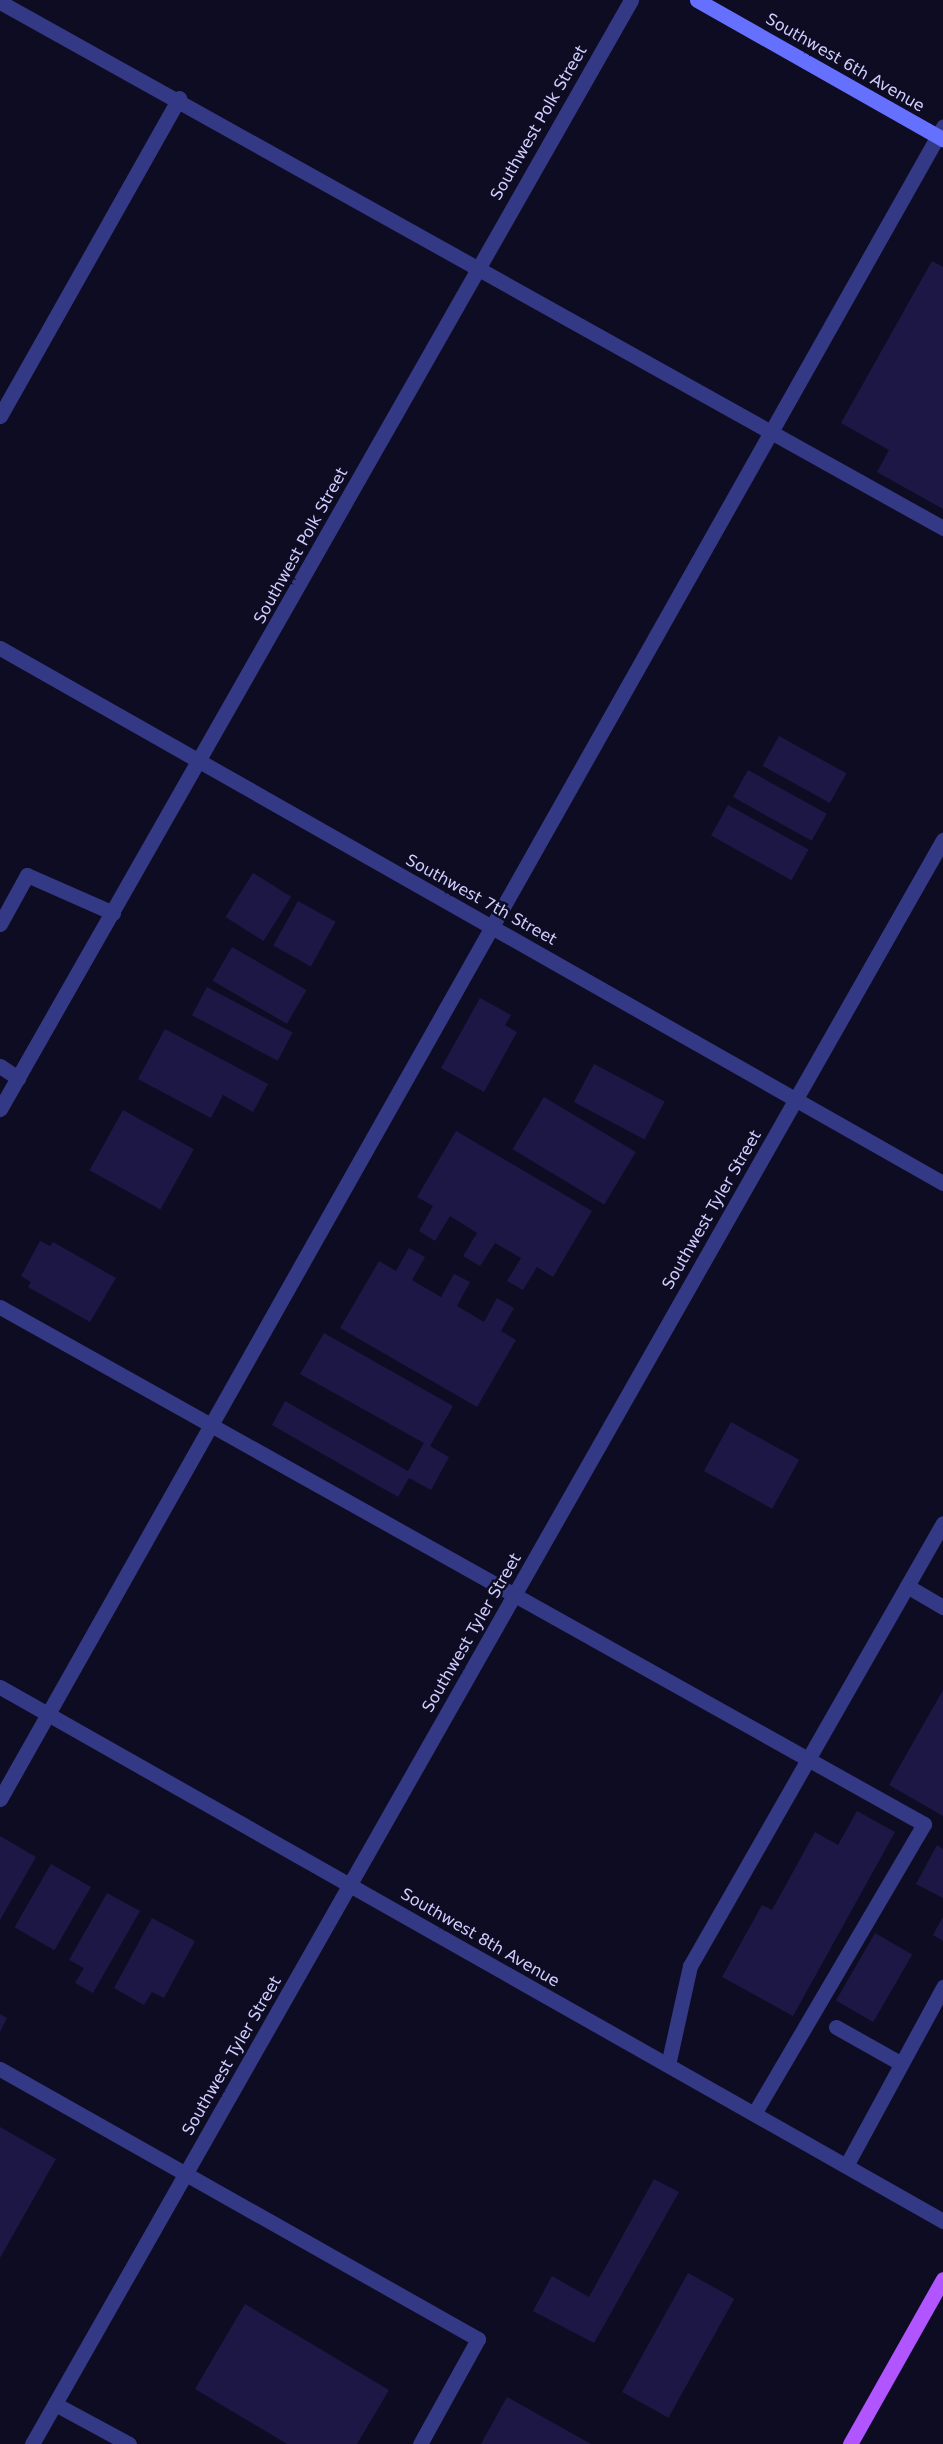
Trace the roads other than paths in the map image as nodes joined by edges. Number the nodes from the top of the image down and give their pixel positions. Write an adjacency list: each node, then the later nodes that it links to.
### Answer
1 (631, 0): 6 (street, Southwest Polk Street)
2 (697, 0): 5 (main road, Southwest 6th Avenue)
3 (0, 2): 4 (street)
4 (179, 98): 6 (street); 7 (street)
5 (941, 134): 8 (street)
6 (478, 266): 8 (street); 11 (street, Southwest Polk Street)
7 (0, 416)
8 (771, 433): 9 (street); 15 (street)
9 (943, 528)
10 (0, 648): 11 (street, Southwest 7th Street)
11 (200, 762): 13 (street, Southwest Polk Street); 15 (street, Southwest 7th Street)
12 (941, 848): 18 (street, Southwest Tyler Street)
13 (113, 913): 14 (street); 17 (street, Southwest Polk Street)
14 (0, 924)
15 (493, 927): 18 (street, Southwest 7th Street); 22 (street)
16 (0, 1066): 17 (street)
17 (18, 1078): 19 (street, Southwest Polk Street)
18 (796, 1099): 20 (street, Southwest 7th Street); 25 (street, Southwest Tyler Street)
19 (0, 1109)
20 (943, 1183)
21 (0, 1307): 22 (street)
22 (213, 1426): 25 (street); 28 (street)
23 (943, 1523): 24 (street)
24 (907, 1586): 26 (street); 29 (street)
25 (513, 1598): 29 (street); 31 (street, Southwest Tyler Street)
26 (943, 1607)
27 (0, 1687): 28 (street, Southwest 8th Avenue)
28 (48, 1714): 30 (street); 31 (street, Southwest 8th Avenue)
29 (807, 1762): 35 (street); 37 (street)
30 (0, 1798)
31 (350, 1885): 35 (street, Southwest 8th Avenue); 39 (street, Southwest Tyler Street)
32 (943, 1987): 34 (street)
33 (836, 2026): 34 (street)
34 (900, 2062): 38 (street)
35 (668, 2065): 37 (street, Southwest 8th Avenue)
36 (0, 2069): 39 (street)
37 (754, 2114): 38 (street, Southwest 8th Avenue)
38 (846, 2166): 40 (street, Southwest 8th Avenue)
39 (184, 2177): 42 (street, Southwest Tyler Street); 45 (street)
40 (943, 2221)
41 (943, 2279): 46 (main road)
42 (55, 2404): 43 (street, Southwest Tyler Street); 44 (street)
43 (32, 2444)
44 (129, 2444)
45 (420, 2444)
46 (850, 2444)

